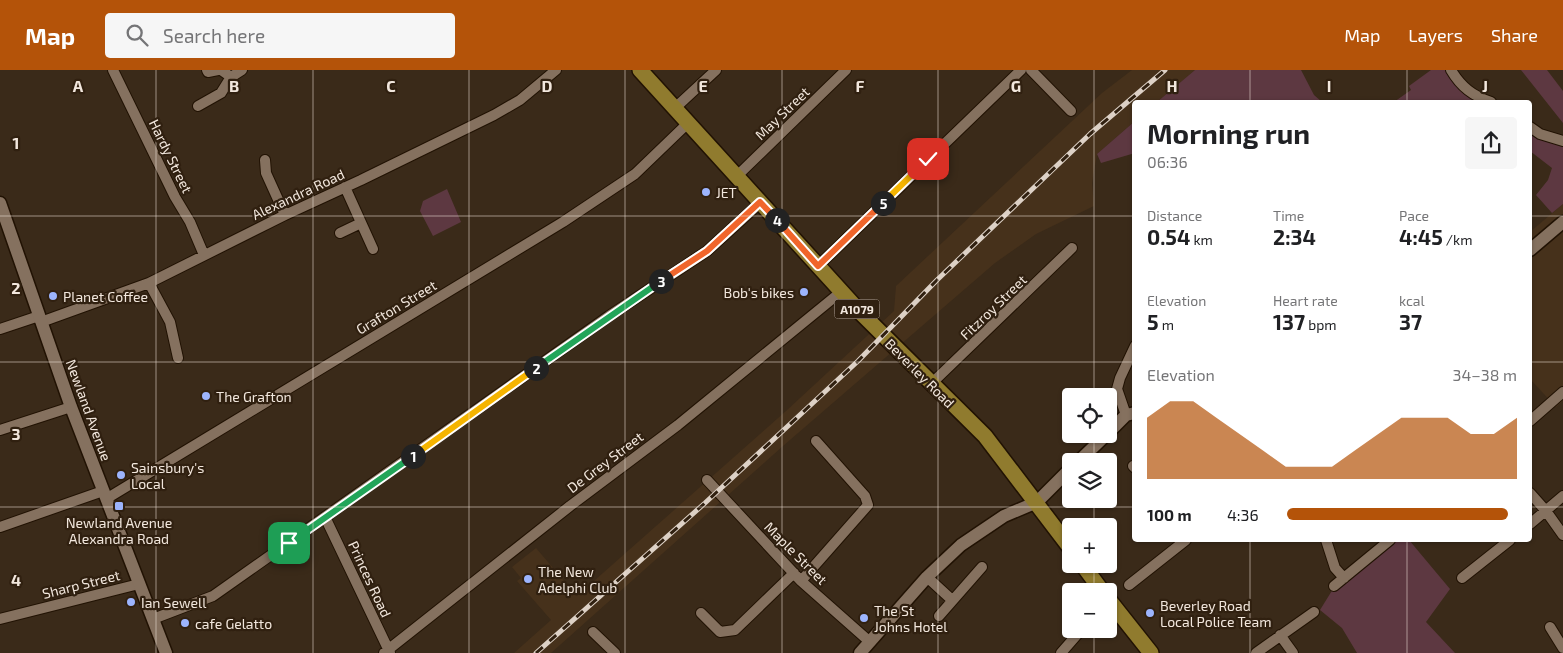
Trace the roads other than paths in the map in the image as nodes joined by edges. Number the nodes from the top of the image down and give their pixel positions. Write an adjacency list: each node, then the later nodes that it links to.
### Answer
1 (113, 70): 33 (street, Hardy Street)
2 (207, 70): 3 (street)
3 (220, 70): 12 (street)
4 (242, 70): 12 (street)
5 (556, 70): 22 (street, Alexandra Road)
6 (640, 70): 15 (main road, Beverley Road / A1079)
7 (716, 70): 15 (street)
8 (846, 70): 21 (street, May Street)
9 (1020, 70): 34 (street)
10 (1031, 70): 16 (street)
11 (1451, 70): 13 (street)
12 (231, 76): 14 (street)
13 (1486, 100)
14 (198, 106)
15 (675, 108): 17 (main road, Beverley Road / A1079)
16 (1071, 111)
17 (688, 123): 21 (main road, Beverley Road / A1079); 53 (street, Grafton Street)
18 (1532, 128): 19 (street)
19 (1563, 141)
20 (265, 160): 25 (street)
21 (737, 176): 23 (main road, Beverley Road / A1079)
22 (345, 187): 25 (street, Alexandra Road); 26 (street)
23 (760, 202): 34 (main road, Beverley Road / A1079); 58 (street)
24 (0, 203): 28 (street, Newland Avenue)
25 (285, 215): 33 (street, Alexandra Road)
26 (360, 222): 29 (street); 30 (street)
27 (1563, 222): 32 (street)
28 (4, 229): 37 (street, Newland Avenue)
29 (340, 233)
30 (373, 248)
31 (1072, 248): 41 (street, Fitzroy Street)
32 (1532, 248)
33 (204, 255): 35 (street, Alexandra Road)
34 (818, 266): 36 (main road, Beverley Road / A1079)
35 (149, 283): 37 (street, Alexandra Road); 40 (street)
36 (842, 291): 41 (main road, Beverley Road / A1079); 89 (street, De Grey Street)
37 (40, 319): 38 (street, Alexandra Road); 43 (street, Newland Avenue)
38 (0, 330)
39 (1132, 353): 44 (street)
40 (178, 358)
41 (931, 384): 56 (main road, Beverley Road / A1079)
42 (1563, 392): 45 (street)
43 (71, 407): 47 (street); 53 (street, Newland Avenue)
44 (1131, 414): 46 (street)
45 (1532, 419)
46 (1117, 426)
47 (0, 430)
48 (816, 441): 72 (street)
49 (1097, 443): 50 (street)
50 (1087, 453)
51 (1062, 477): 56 (street)
52 (707, 480): 68 (street, Maple Street)
53 (104, 495): 60 (street, Grafton Street); 73 (street, Newland Avenue)
54 (1532, 495): 57 (street)
55 (1563, 496): 57 (street)
56 (1037, 502): 62 (main road, Beverley Road / A1079); 69 (street)
57 (1546, 511): 59 (street); 61 (street)
58 (325, 517): 82 (street); 89 (street, Princes Road)
59 (1532, 522)
60 (0, 527)
61 (1563, 535)
62 (1062, 537)
63 (1183, 542): 74 (street)
64 (1327, 542): 70 (street)
65 (1388, 542): 70 (street)
66 (1507, 542): 71 (street)
67 (982, 567): 76 (street)
68 (794, 573): 72 (street, Maple Street); 78 (street)
69 (927, 577): 76 (street); 87 (street)
70 (1344, 578): 75 (street)
71 (1462, 578)
72 (802, 581): 87 (street, Maple Street)
73 (139, 584): 81 (street, Sharp Street); 82 (street, Newland Avenue)
74 (1129, 584)
75 (1334, 586)
76 (952, 600): 80 (street)
77 (1117, 610): 94 (main road)
78 (701, 612)
79 (1314, 612): 85 (street)
80 (939, 616)
81 (0, 619)
82 (153, 619): 90 (street, Newland Avenue)
83 (1550, 627): 88 (street)
84 (594, 632): 91 (street)
85 (1280, 635): 95 (street); 96 (street)
86 (1074, 638): 93 (street)
87 (870, 642): 92 (street)
88 (1563, 648)
89 (387, 652)
90 (166, 653)
91 (615, 653)
92 (860, 653)
93 (1060, 653)
94 (1151, 653)
95 (1256, 653)
96 (1293, 653)

